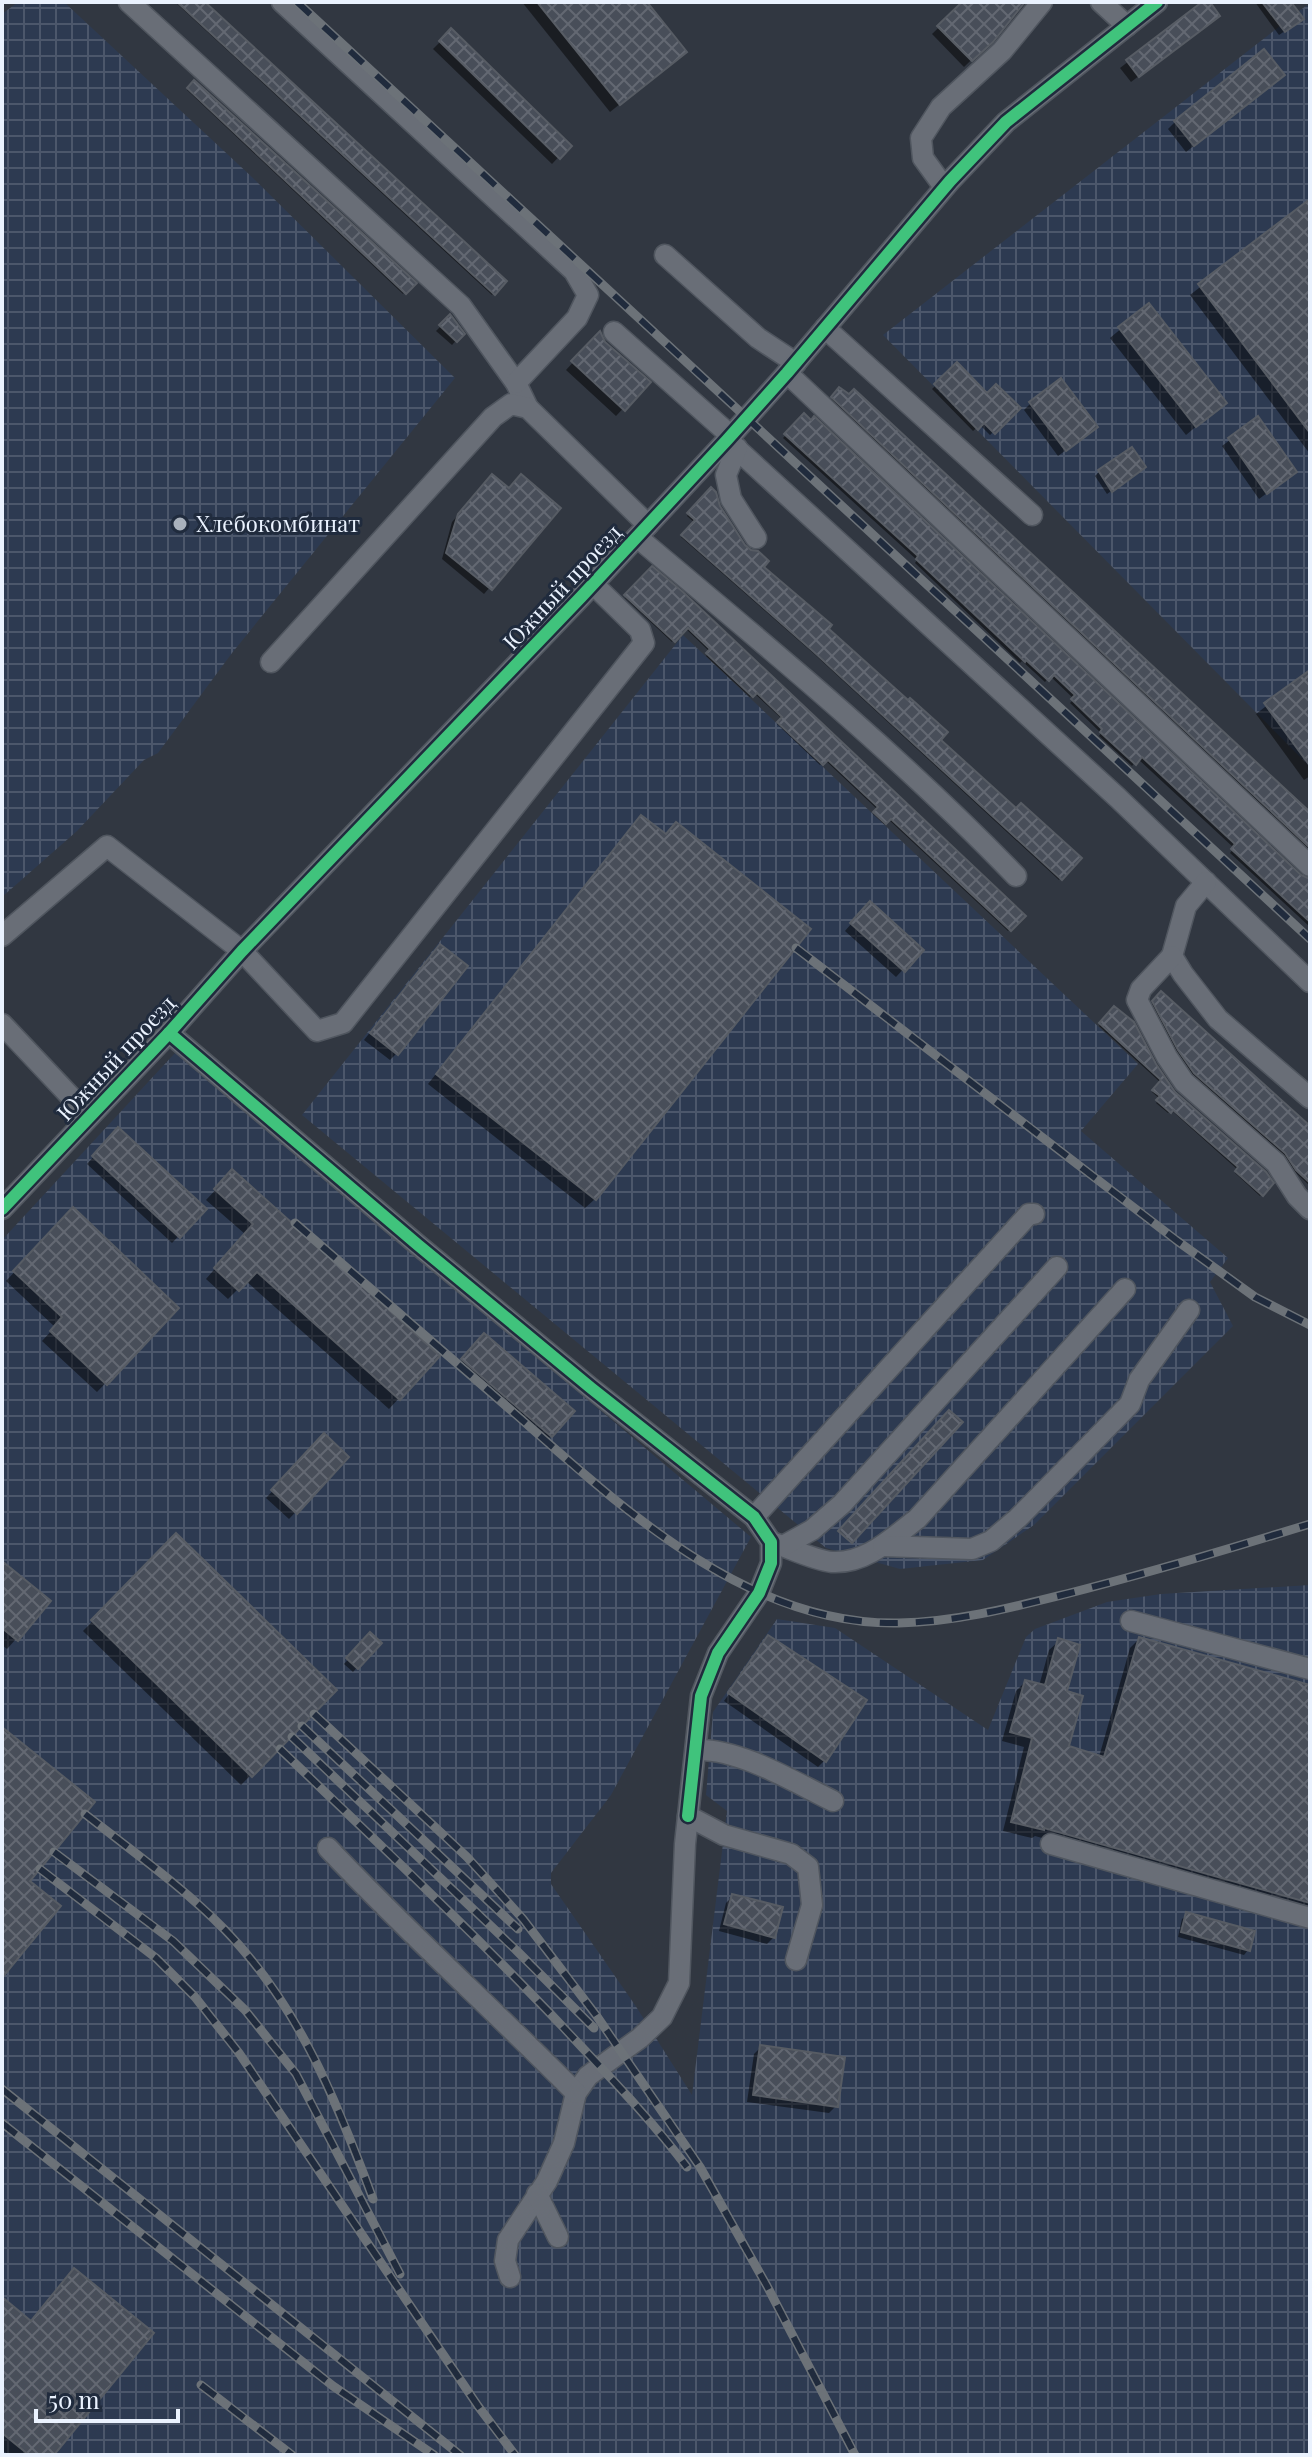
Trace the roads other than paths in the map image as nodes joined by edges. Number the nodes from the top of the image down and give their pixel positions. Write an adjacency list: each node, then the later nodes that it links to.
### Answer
1 (129, 2): 12 (street)
2 (282, 2): 12 (street)
3 (1042, 2): 7 (street)
4 (1101, 2): 6 (street)
5 (1157, 2): 6 (street, Южный проезд)
6 (1127, 26): 7 (street, Южный проезд)
7 (944, 187): 9 (street, Южный проезд)
8 (665, 255): 11 (street)
9 (825, 328): 11 (street, Южный проезд); 15 (street)
10 (614, 332): 14 (street)
11 (792, 368): 14 (street, Южный проезд); 20 (street)
12 (516, 383): 13 (street)
13 (528, 408): 16 (street); 19 (street)
14 (731, 441): 16 (street, Южный проезд); 17 (street); 22 (street)
15 (1032, 515)
16 (642, 531): 18 (street, Южный проезд); 21 (street)
17 (756, 538)
18 (593, 584): 24 (street, Южный проезд); 24 (street)
19 (271, 662)
20 (1310, 866)
21 (1016, 876)
22 (1206, 882): 25 (street); 26 (street)
23 (2, 936): 24 (street)
24 (242, 951): 28 (street, Южный проезд)
25 (1172, 956): 29 (street); 32 (street)
26 (1310, 982)
27 (2, 1024): 30 (street)
28 (169, 1033): 30 (street, Южный проезд); 37 (street)
29 (1310, 1098)
30 (89, 1116): 31 (street, Южный проезд)
31 (2, 1209)
32 (1310, 1209)
33 (1034, 1214): 37 (street)
34 (1057, 1267): 38 (street)
35 (1125, 1289): 39 (street)
36 (1189, 1310): 39 (street)
37 (754, 1517): 38 (street)
38 (777, 1544): 39 (street); 42 (street)
39 (883, 1546)
40 (1131, 1621): 41 (street)
41 (1310, 1669)
42 (696, 1750): 43 (street); 44 (street)
43 (833, 1801)
44 (688, 1816): 48 (street); 49 (street)
45 (1051, 1844): 47 (street)
46 (328, 1848): 49 (street)
47 (1310, 1918)
48 (796, 1960)
49 (576, 2093): 50 (street)
50 (537, 2194): 51 (street); 52 (street)
51 (558, 2237)
52 (510, 2277)

